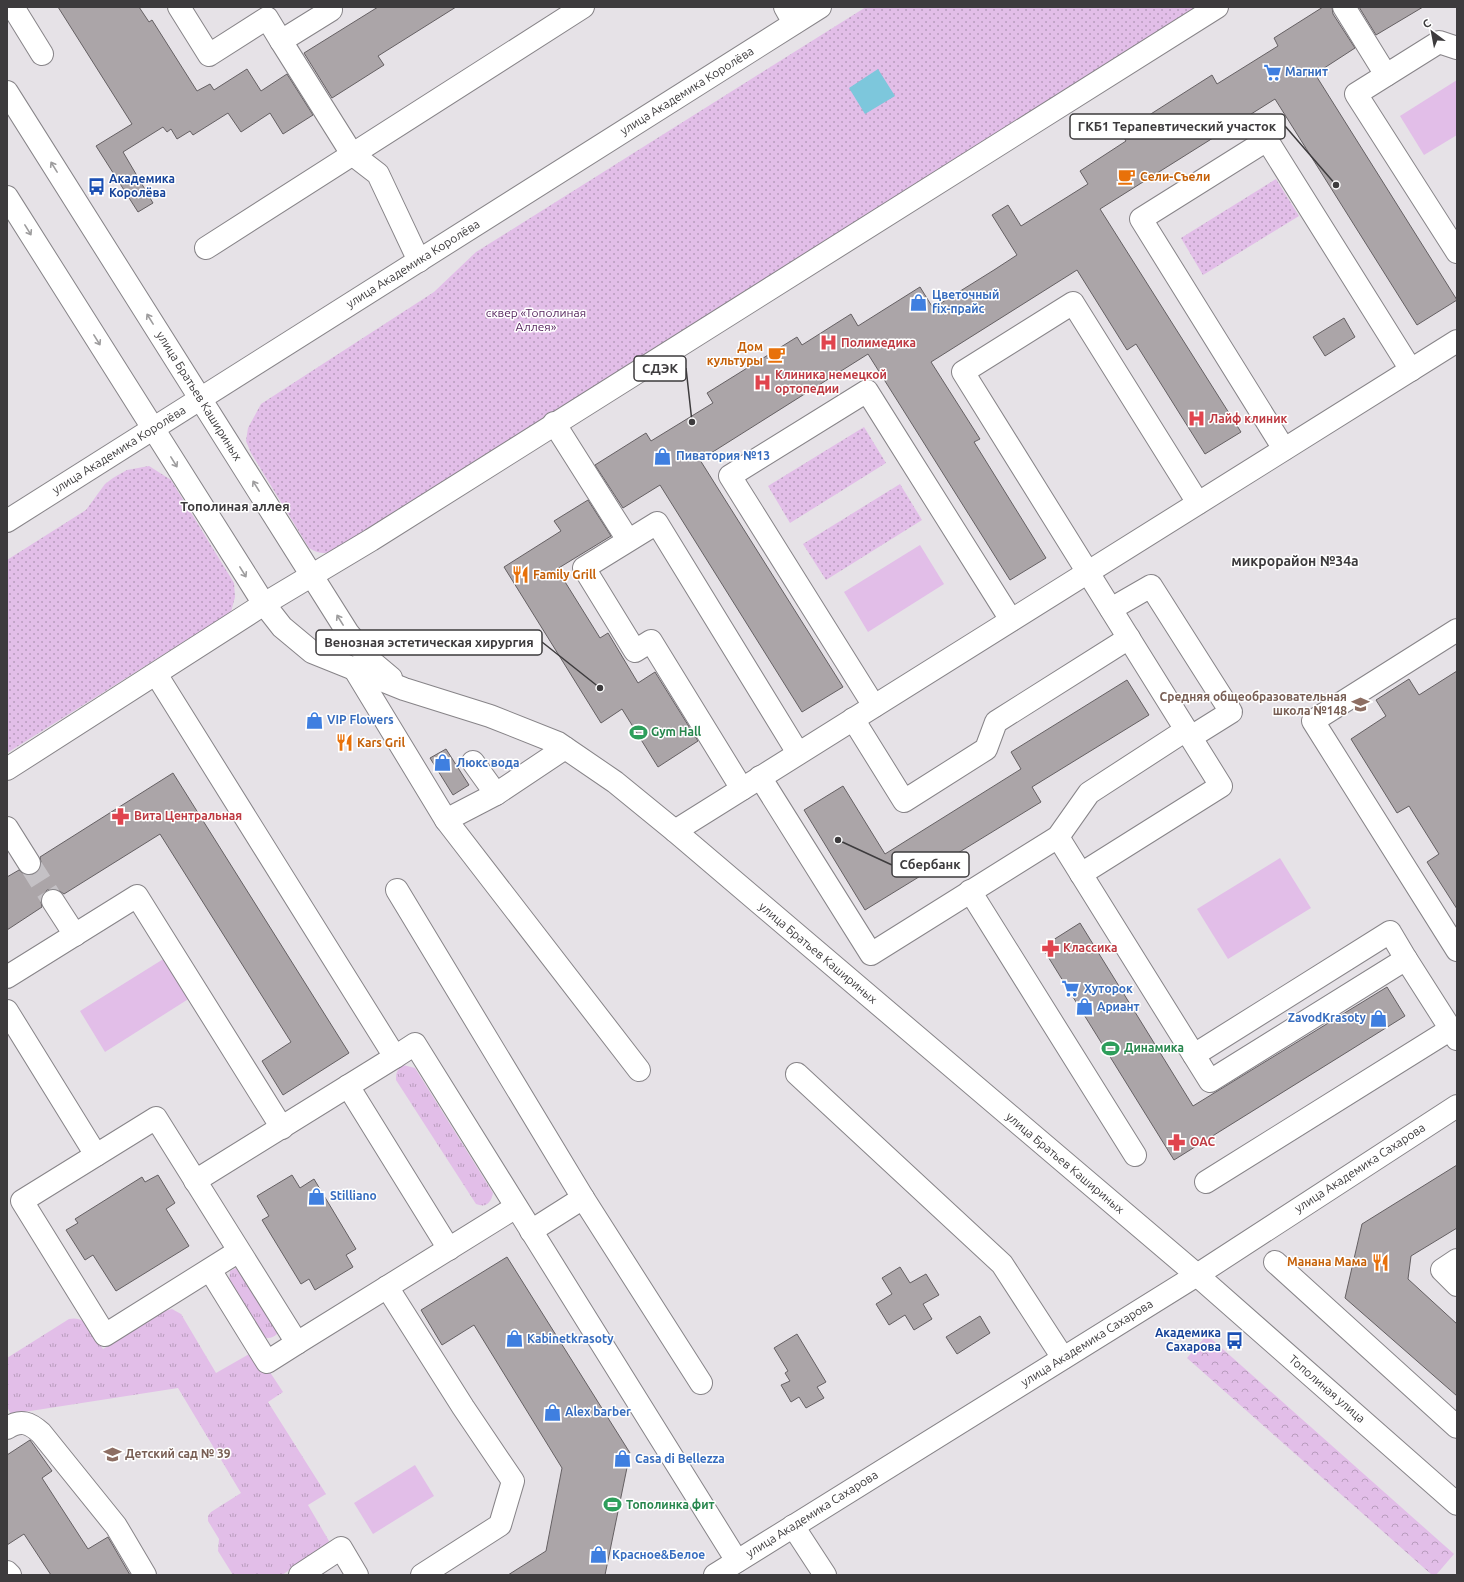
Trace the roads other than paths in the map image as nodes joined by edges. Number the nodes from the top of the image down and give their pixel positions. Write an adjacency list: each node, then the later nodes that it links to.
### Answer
1 (13, 7): 11 (main road)
2 (179, 7): 9 (main road)
3 (330, 7): 9 (main road)
4 (583, 7): 14 (main road)
5 (820, 7): 8 (main road, улица Академика Королёва)
6 (1217, 7): 22 (main road)
7 (1344, 7): 12 (main road)
8 (789, 15): 18 (main road, улица Академика Королёва)
9 (281, 41): 14 (main road)
10 (1457, 48): 12 (main road)
11 (42, 54)
12 (1386, 75): 17 (main road)
13 (7, 92): 21 (main road, улица Братьев Кашириных, one-way to 13)
14 (352, 154): 16 (main road); 18 (main road)
15 (7, 197): 23 (main road, улица Братьев Кашириных, one-way to 23)
16 (206, 248)
17 (1457, 252)
18 (419, 261): 21 (main road, улица Академика Королёва)
19 (1457, 341): 20 (main road)
20 (1411, 370): 24 (main road); 24 (main road)
21 (201, 399): 23 (main road, улица Академика Королёва); 29 (main road, улица Братьев Кашириных, one-way to 21)
22 (554, 423): 27 (main road); 29 (main road)
23 (153, 429): 26 (main road, улица Академика Королёва); 30 (main road, улица Братьев Кашириных, one-way to 30)
24 (1284, 449): 25 (main road)
25 (1198, 503): 28 (main road); 28 (main road)
26 (7, 521)
27 (628, 540): 42 (main road); 46 (main road)
28 (1088, 572): 31 (main road); 32 (main road)
29 (312, 575): 30 (main road); 37 (main road, улица Братьев Кашириных, one-way to 29)
30 (264, 604): 35 (main road, улица Братьев Кашириных); 36 (main road)
31 (1111, 609): 34 (main road); 40 (main road)
32 (1010, 620): 38 (main road); 38 (main road)
33 (1457, 630): 58 (main road)
34 (1129, 638): 39 (main road); 40 (main road)
35 (355, 670): 37 (main road, улица Братьев Кашириных); 48 (main road)
36 (156, 674): 44 (main road); 64 (main road)
37 (404, 689): 41 (main road, улица Братьев Кашириных)
38 (874, 706): 39 (main road)
39 (853, 719): 42 (main road)
40 (1189, 733): 51 (main road); 53 (main road)
41 (565, 748): 47 (main road); 50 (main road, улица Братьев Кашириных)
42 (798, 753): 45 (main road)
43 (473, 762): 47 (main road)
44 (7, 769)
45 (760, 777): 46 (main road); 55 (main road)
46 (742, 789): 50 (main road)
47 (496, 794): 48 (main road)
48 (446, 820): 65 (main road)
49 (7, 828): 52 (main road)
50 (675, 831): 82 (main road, улица Братьев Кашириных)
51 (1058, 837): 53 (main road); 55 (main road)
52 (29, 863)
53 (1081, 874): 63 (main road)
54 (397, 890): 74 (main road)
55 (970, 891): 71 (main road)
56 (53, 901): 57 (main road)
57 (75, 935): 60 (main road); 69 (main road)
58 (1457, 950)
59 (1406, 959): 62 (main road); 63 (main road); 63 (main road)
60 (7, 977)
61 (7, 1011): 70 (main road)
62 (1454, 1034): 73 (main road)
63 (1194, 1055)
64 (395, 1057): 67 (main road); 75 (main road)
65 (639, 1070)
66 (796, 1074): 86 (main road)
67 (348, 1086): 69 (main road); 77 (main road)
68 (1457, 1106): 82 (main road, улица Академика Сахарова)
69 (282, 1128): 72 (main road)
70 (96, 1155): 72 (main road); 81 (main road)
71 (1135, 1155)
72 (195, 1181): 78 (main road)
73 (1206, 1182)
74 (583, 1198): 76 (main road); 87 (main road)
75 (516, 1207): 76 (main road); 77 (main road)
76 (531, 1232): 92 (main road)
77 (449, 1249): 84 (main road)
78 (239, 1251): 81 (main road); 85 (main road)
79 (1457, 1260): 83 (main road)
80 (1275, 1262): 89 (main road)
81 (210, 1270): 85 (main road)
82 (1197, 1275): 86 (main road, улица Академика Сахарова); 90 (main road, Тополиная улица)
83 (1457, 1285)
84 (387, 1287): 85 (main road); 98 (main road)
85 (297, 1343)
86 (1063, 1358): 91 (main road, улица Академика Сахарова)
87 (702, 1383)
88 (7, 1428): 95 (main road)
89 (1457, 1428)
90 (1457, 1504)
91 (793, 1526): 92 (main road, улица Академика Сахарова); 100 (main road)
92 (737, 1561): 99 (main road, улица Академика Сахарова)
93 (7, 1572): 94 (main road)
94 (10, 1575)
95 (145, 1575)
96 (300, 1575): 97 (main road)
97 (357, 1575)
98 (422, 1575)
99 (715, 1575)
100 (824, 1575)

